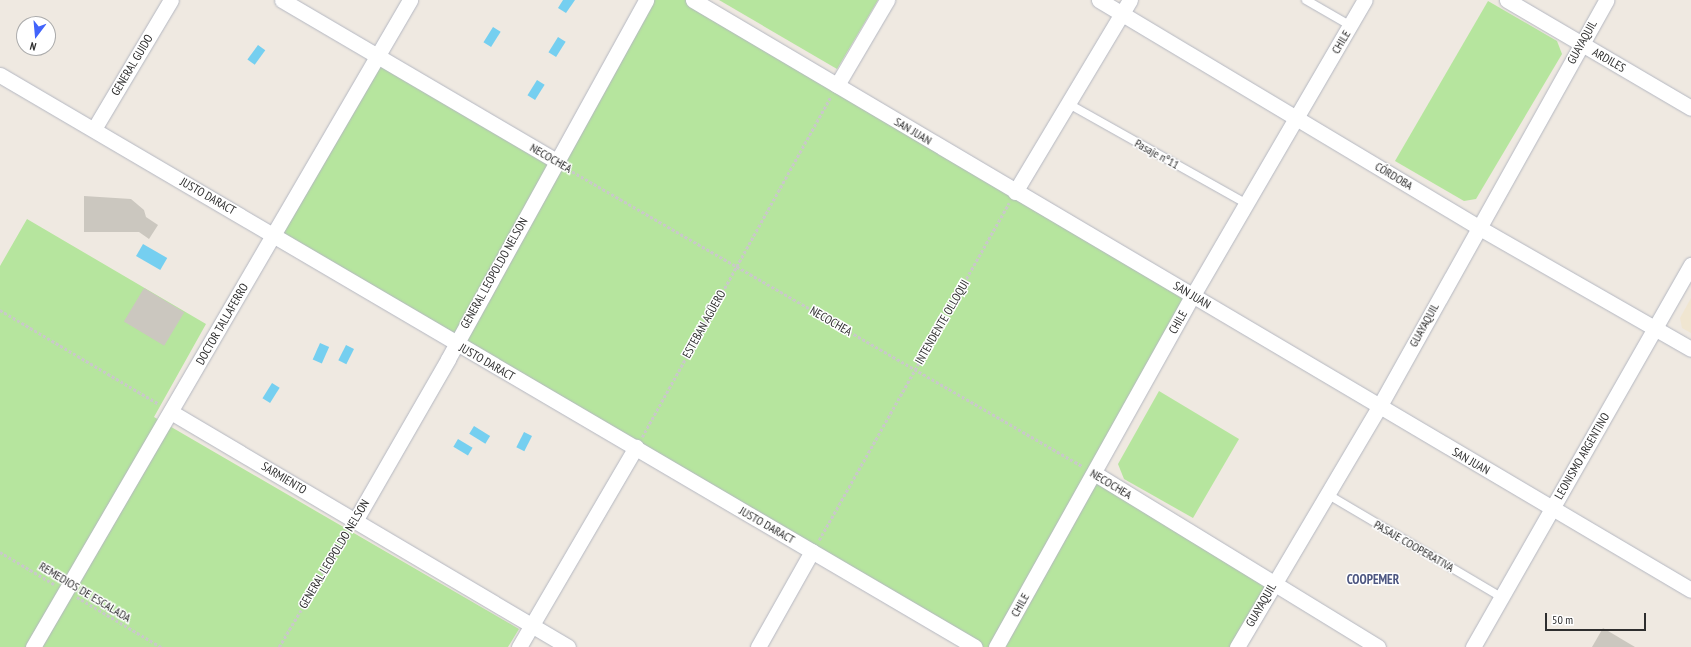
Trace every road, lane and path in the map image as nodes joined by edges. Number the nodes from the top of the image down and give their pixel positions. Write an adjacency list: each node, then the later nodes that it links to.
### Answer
1 (171, 0): 22 (street, GENERAL GUIDO)
2 (282, 0): 16 (street, NECOCHEA)
3 (410, 0): 16 (street, DOCTOR TALLAFERRO)
4 (646, 0): 23 (street, GENERAL LEOPOLDO NELSON)
5 (693, 0): 18 (street, SAN JUAN)
6 (887, 0): 18 (street)
7 (1099, 0): 13 (street, CÓRDOBA)
8 (1130, 0): 13 (street)
9 (1306, 0): 14 (lane)
10 (1365, 0): 14 (street, CHILE)
11 (1507, 0): 15 (street, ARDILES)
12 (1606, 0): 15 (street, GUAYAQUIL)
13 (1122, 14): 19 (street); 21 (street, CÓRDOBA)
14 (1351, 26): 21 (street, CHILE)
15 (1581, 44): 20 (street, ARDILES); 26 (street, GUAYAQUIL)
16 (377, 56): 23 (street, NECOCHEA); 27 (street, DOCTOR TALLAFERRO)
17 (0, 75): 22 (street, JUSTO DARACT)
18 (837, 85): 24 (street, SAN JUAN); 28 (path, ESTEBAN AGÜERO)
19 (1067, 103): 24 (street); 25 (lane, Pasaje nº11)
20 (1691, 108)
21 (1297, 117): 25 (street, CHILE); 26 (street, CÓRDOBA)
22 (94, 129): 27 (street, JUSTO DARACT)
23 (556, 161): 28 (path, NECOCHEA); 33 (street, GENERAL LEOPOLDO NELSON)
24 (1016, 192): 30 (street, SAN JUAN); 35 (path, INTENDENTE OLLOQUI)
25 (1247, 204): 30 (street, CHILE)
26 (1478, 227): 32 (street, CÓRDOBA); 36 (street, GUAYAQUIL)
27 (274, 235): 33 (street, JUSTO DARACT); 37 (street, DOCTOR TALLAFERRO)
28 (736, 266): 35 (path, NECOCHEA); 38 (path, ESTEBAN AGÜERO)
29 (1691, 266): 32 (street, LEONISMO ARGENTINO)
30 (1193, 295): 36 (street, SAN JUAN); 39 (street, CHILE)
31 (0, 310): 37 (path)
32 (1655, 328): 34 (street, CÓRDOBA); 41 (street, LEONISMO ARGENTINO)
33 (456, 343): 38 (street, JUSTO DARACT); 42 (street, GENERAL LEOPOLDO NELSON)
34 (1691, 349)
35 (915, 369): 39 (path, NECOCHEA); 43 (path, INTENDENTE OLLOQUI)
36 (1379, 407): 40 (street, GUAYAQUIL); 41 (street, SAN JUAN)
37 (171, 412): 42 (street, SARMIENTO); 47 (street, DOCTOR TALLAFERRO)
38 (636, 448): 43 (street, JUSTO DARACT); 49 (street)
39 (1094, 473): 45 (street, NECOCHEA); 57 (street, CHILE)
40 (1327, 494): 45 (street, GUAYAQUIL); 48 (lane, PASAJE COOPERATIVA)
41 (1552, 508): 46 (street, SAN JUAN); 48 (street, LEONISMO ARGENTINO)
42 (355, 520): 49 (street, SARMIENTO); 52 (path, GENERAL LEOPOLDO NELSON)
43 (812, 551): 55 (street); 56 (street, JUSTO DARACT)
44 (0, 552): 47 (path, REMEDIOS DE ESCALADA)
45 (1273, 583): 58 (street, GUAYAQUIL); 59 (street, NECOCHEA)
46 (1691, 590)
47 (66, 591): 50 (street, DOCTOR TALLAFERRO); 51 (path, REMEDIOS DE ESCALADA)
48 (1502, 597): 60 (street, LEONISMO ARGENTINO)
49 (531, 625): 53 (street); 54 (street, SARMIENTO)
50 (33, 647)
51 (161, 647)
52 (279, 647)
53 (519, 647)
54 (568, 647)
55 (758, 647)
56 (975, 647)
57 (996, 647)
58 (1237, 647)
59 (1378, 647)
60 (1473, 647)

